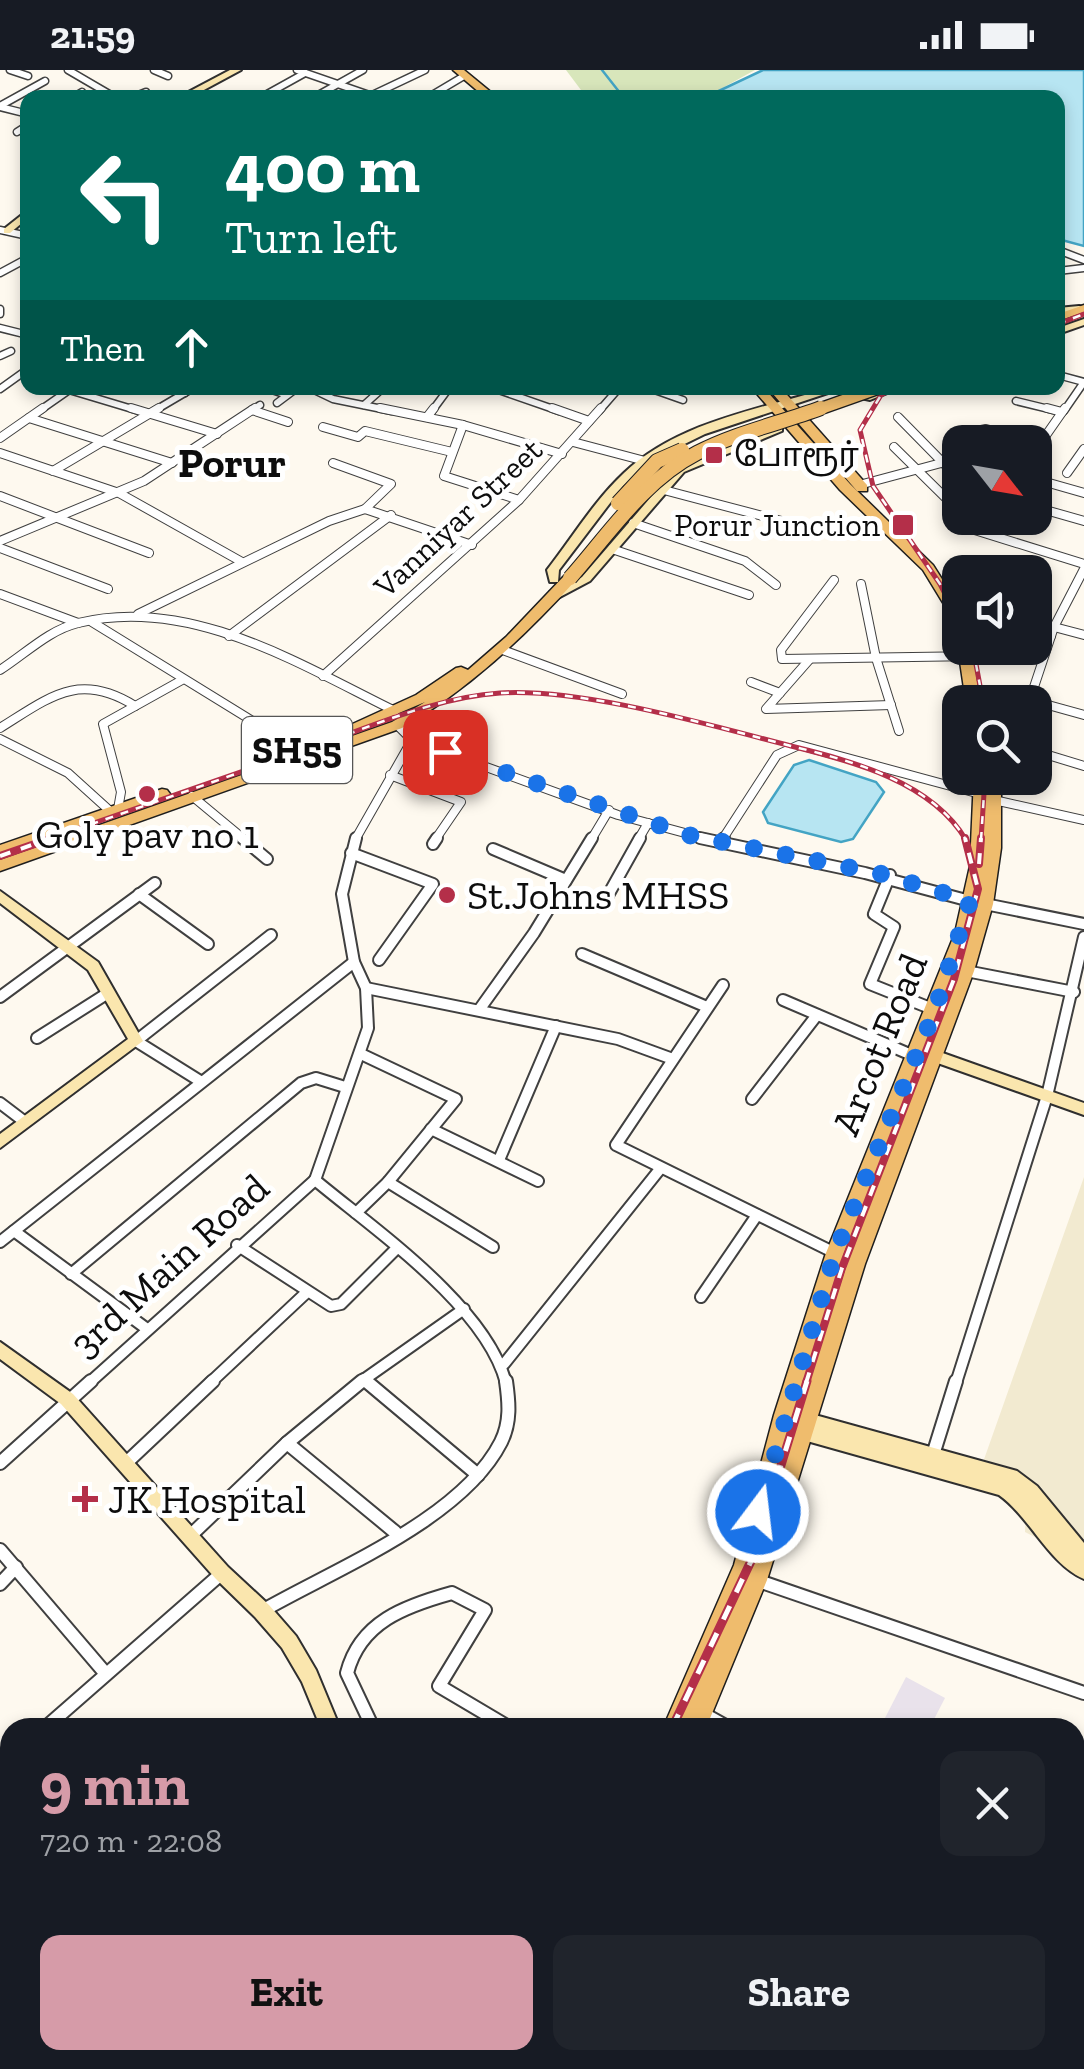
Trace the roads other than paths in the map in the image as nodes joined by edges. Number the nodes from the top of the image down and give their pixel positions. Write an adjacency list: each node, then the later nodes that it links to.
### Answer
1 (10, 70): 9 (street)
2 (71, 70): 14 (street)
3 (154, 70): 10 (street)
4 (237, 70): 15 (street)
5 (363, 70): 12 (street)
6 (424, 70): 19 (street)
7 (304, 71): 12 (street); 16 (street)
8 (462, 72): 20 (street); 21 (main road)
9 (28, 76)
10 (168, 76)
11 (45, 81): 13 (street)
12 (337, 84): 17 (street); 18 (street)
13 (29, 90)
14 (103, 90)
15 (198, 90)
16 (273, 90)
17 (327, 90)
18 (353, 90)
19 (385, 90)
20 (438, 90)
21 (486, 90)
22 (20, 130): 23 (street)
23 (17, 132)
24 (11, 351): 25 (street)
25 (0, 356)
26 (1084, 372): 28 (street)
27 (1065, 377): 28 (street)
28 (1069, 378): 29 (street)
29 (1084, 382): 53 (street)
30 (62, 395): 55 (street)
31 (90, 395): 54 (street)
32 (182, 395): 54 (street)
33 (287, 395): 50 (street)
34 (324, 395): 47 (street)
35 (334, 395): 47 (street)
36 (375, 395): 51 (street)
37 (444, 395): 56 (street)
38 (514, 395): 58 (street)
39 (613, 395): 58 (street, Vanniyar Street)
40 (669, 395): 48 (street)
41 (768, 395): 52 (main road)
42 (777, 395): 52 (main road)
43 (817, 395): 52 (street)
44 (843, 395): 105 (main road, SH55, bridge)
45 (848, 395): 60 (street)
46 (859, 395): 105 (main road, SH55, bridge)
47 (330, 398): 51 (street)
48 (683, 400)
49 (1016, 401): 53 (street)
50 (277, 403)
51 (364, 405): 56 (street)
52 (783, 406): 60 (main road); 63 (street)
53 (1062, 412): 62 (street)
54 (153, 414): 65 (street); 67 (street)
55 (29, 418): 66 (street); 67 (street)
56 (427, 418): 61 (street)
57 (898, 418): 78 (street)
58 (589, 421): 68 (street, Vanniyar Street)
59 (288, 422): 65 (street)
60 (797, 422): 69 (street); 83 (main road); 107 (main road)
61 (463, 424): 73 (street); 74 (street)
62 (1052, 425)
63 (723, 426): 69 (street); 75 (street)
64 (322, 427): 73 (street)
65 (217, 434): 76 (street)
66 (0, 438)
67 (110, 441): 76 (street); 80 (street)
68 (573, 442): 74 (street, Vanniyar Street); 75 (street)
69 (742, 442): 84 (street)
70 (894, 447): 79 (street)
71 (1084, 450): 81 (street)
72 (0, 452): 80 (street)
73 (452, 452): 89 (street)
74 (562, 454): 89 (street, Vanniyar Street)
75 (645, 461): 105 (street)
76 (172, 462): 85 (street)
77 (333, 464): 90 (street)
78 (942, 464): 79 (street)
79 (916, 470): 83 (street); 87 (street)
80 (53, 471): 85 (street)
81 (1067, 473)
82 (1052, 484): 86 (street)
83 (859, 485): 104 (main road)
84 (660, 488): 95 (street); 96 (street)
85 (119, 493): 93 (street); 102 (street)
86 (1084, 493)
87 (942, 495)
88 (0, 496): 93 (street)
89 (518, 500): 98 (street, Vanniyar Street)
90 (365, 508): 92 (street); 102 (street)
91 (1052, 512): 94 (street)
92 (391, 516): 98 (street); 118 (street)
93 (56, 519): 99 (street); 101 (street)
94 (1084, 521)
95 (633, 524): 100 (street); 109 (street)
96 (797, 525)
97 (989, 535): 103 (street)
98 (472, 544): 124 (street, Vanniyar Street)
99 (0, 545): 110 (street)
100 (612, 550): 105 (street); 112 (street)
101 (149, 553)
102 (242, 562): 113 (street)
103 (1084, 567): 116 (street)
104 (942, 571)
105 (561, 580): 119 (main road, SH55); 134 (main road, SH55)
106 (834, 580): 122 (street)
107 (942, 582)
108 (861, 584): 121 (street)
109 (776, 585)
110 (108, 590)
111 (0, 594): 114 (street)
112 (749, 595)
113 (134, 616): 115 (street); 118 (street)
114 (78, 622): 115 (street); 123 (street)
115 (92, 622): 125 (street)
116 (1053, 631): 117 (street); 127 (street)
117 (1084, 635)
118 (228, 636): 124 (street)
119 (500, 648): 129 (street); 134 (main road, SH55)
120 (942, 654): 121 (street)
121 (876, 658): 122 (street); 130 (street)
122 (809, 660): 128 (street)
123 (0, 670)
124 (323, 676): 134 (street)
125 (182, 680): 131 (street); 139 (street)
126 (751, 682): 128 (street)
127 (1035, 685)
128 (780, 693): 130 (street)
129 (622, 694)
130 (891, 705): 136 (street)
131 (135, 706): 135 (street); 148 (street)
132 (1052, 707): 133 (street)
133 (1084, 715)
134 (396, 718): 138 (street); 139 (main road, SH55); 142 (main road, SH55)
135 (0, 728)
136 (899, 731)
137 (0, 739): 148 (street)
138 (412, 740): 143 (street); 149 (street)
139 (298, 749): 142 (main road, SH55)
140 (1052, 756): 141 (street)
141 (1084, 766)
142 (233, 776): 147 (main road, SH55); 148 (main road, SH55)
143 (390, 776): 153 (street); 156 (street)
144 (942, 778): 152 (street)
145 (988, 795): 164 (main road, Arcot Road)
146 (1007, 795): 150 (street)
147 (192, 796): 157 (street); 158 (main road, SH55)
148 (114, 810): 155 (main road, SH55)
149 (609, 810): 151 (street); 160 (street)
150 (1084, 820)
151 (648, 823): 152 (street); 163 (street)
152 (722, 841): 159 (street)
153 (432, 844)
154 (493, 849): 160 (street)
155 (0, 851)
156 (351, 853): 172 (street); 173 (street)
157 (267, 859)
158 (0, 866)
159 (890, 876): 164 (street); 184 (street)
160 (566, 880): 183 (street)
161 (154, 883): 162 (street)
162 (139, 894): 169 (street); 170 (street)
163 (607, 897)
164 (978, 903): 166 (street); 174 (main road, Arcot Road); 184 (main road, Arcot Road)
165 (3, 904): 170 (street)
166 (1084, 924)
167 (270, 934): 188 (street)
168 (1084, 937): 175 (street)
169 (208, 944)
170 (68, 946): 179 (street); 180 (street)
171 (582, 954): 182 (street)
172 (379, 960)
173 (354, 962): 177 (street); 193 (street)
174 (966, 971): 178 (street); 192 (main road, Arcot Road)
175 (1080, 975): 178 (street)
176 (723, 985): 182 (street)
177 (366, 988): 183 (street); 189 (street)
178 (1074, 992): 195 (street)
179 (108, 993): 187 (street); 188 (street)
180 (0, 997)
181 (783, 1000): 185 (street)
182 (707, 1007): 191 (street)
183 (479, 1010): 186 (street)
184 (935, 1010): 190 (main road, Arcot Road)
185 (817, 1015): 190 (street); 196 (street)
186 (556, 1026): 191 (street); 202 (street)
187 (37, 1038)
188 (136, 1041): 193 (street); 199 (street)
189 (360, 1054): 194 (street); 200 (street)
190 (914, 1056): 214 (main road, Arcot Road)
191 (670, 1058): 203 (street)
192 (937, 1058): 195 (street); 224 (main road, Arcot Road)
193 (200, 1080): 209 (street)
194 (344, 1086): 204 (street); 215 (street)
195 (1047, 1096): 198 (street); 226 (street)
196 (752, 1099)
197 (0, 1103): 199 (street)
198 (1084, 1110)
199 (26, 1122): 201 (street)
200 (431, 1129): 202 (street); 206 (street)
201 (0, 1142)
202 (499, 1160): 205 (street)
203 (660, 1169): 208 (street); 221 (street)
204 (315, 1180): 207 (street); 211 (street, 3rd Main Road)
205 (538, 1181)
206 (388, 1182): 207 (street); 212 (street)
207 (356, 1212): 213 (street)
208 (756, 1215): 214 (street); 217 (street)
209 (14, 1231): 210 (street); 215 (street)
210 (0, 1242)
211 (238, 1245): 216 (street); 219 (street, 3rd Main Road)
212 (493, 1247)
213 (396, 1249): 216 (street); 218 (street)
214 (835, 1253): 224 (main road, Arcot Road)
215 (71, 1274): 219 (street)
216 (306, 1293): 228 (street)
217 (701, 1297)
218 (464, 1309): 221 (street); 222 (street)
219 (147, 1329): 223 (street, 3rd Main Road)
220 (0, 1350): 223 (street)
221 (504, 1364): 229 (street)
222 (364, 1379): 225 (street); 229 (street)
223 (67, 1399): 227 (street, 3rd Main Road); 228 (street)
224 (792, 1423): 226 (street); 237 (main road, Arcot Road); 246 (main road, Arcot Road)
225 (287, 1444): 230 (street); 231 (street)
226 (931, 1460): 233 (street); 235 (street)
227 (0, 1463)
228 (125, 1464): 231 (street)
229 (478, 1475): 230 (street)
230 (395, 1532): 239 (street)
231 (190, 1536): 236 (street)
232 (0, 1550): 234 (street)
233 (1084, 1558)
234 (16, 1567): 238 (street); 240 (street)
235 (1084, 1571)
236 (222, 1573): 239 (street); 240 (street)
237 (756, 1580): 241 (street); 247 (main road, Arcot Road)
238 (0, 1584)
239 (262, 1610): 243 (street)
240 (106, 1674): 242 (street)
241 (1084, 1693)
242 (61, 1718)
243 (326, 1718)
244 (367, 1718): 245 (street)
245 (493, 1718)
246 (678, 1718)
247 (699, 1718)

